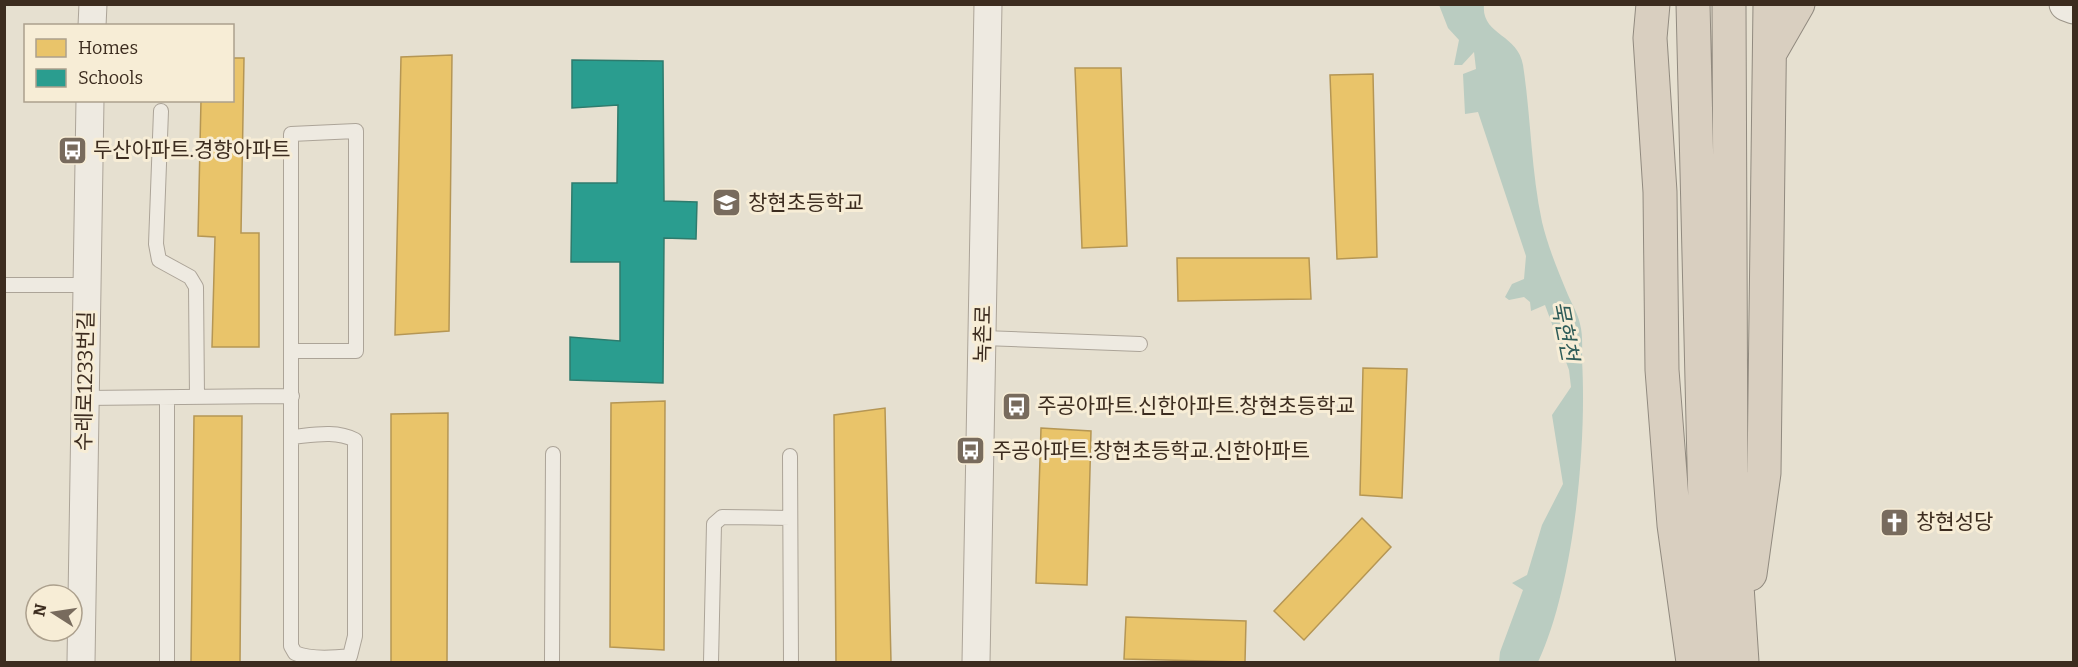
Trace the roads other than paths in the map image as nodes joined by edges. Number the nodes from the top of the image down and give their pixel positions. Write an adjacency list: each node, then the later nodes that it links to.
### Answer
1 (93, 4): 11 (street)
2 (988, 4): 18 (street, 녹촌로)
3 (1630, 4): 12 (highway)
4 (1653, 4): 12 (highway)
5 (1770, 4): 13 (highway)
6 (1798, 4): 13 (highway)
7 (2066, 4): 8 (main road)
8 (2073, 7)
9 (1693, 9): 29 (highway)
10 (1729, 9): 29 (highway)
11 (92, 24)
12 (1650, 38): 36 (highway)
13 (1771, 51): 29 (highway)
14 (90, 102): 17 (street, 수레로1233번길)
15 (161, 111): 22 (lane)
16 (4, 285): 17 (lane)
17 (86, 285): 23 (street, 수레로1233번길)
18 (983, 338): 19 (lane); 35 (street, 녹촌로)
19 (1140, 344)
20 (292, 351): 20 (lane); 21 (lane)
21 (292, 396): 22 (lane); 25 (lane)
22 (197, 397): 24 (lane)
23 (84, 398): 24 (lane); 30 (street, 수레로1233번길)
24 (167, 398): 31 (lane)
25 (292, 437): 25 (lane)
26 (553, 454): 32 (lane)
27 (790, 456): 28 (lane)
28 (790, 518): 33 (lane); 34 (lane)
29 (1732, 658)
30 (81, 663)
31 (167, 663)
32 (552, 663)
33 (711, 663)
34 (791, 663)
35 (976, 663)
36 (1693, 663)

